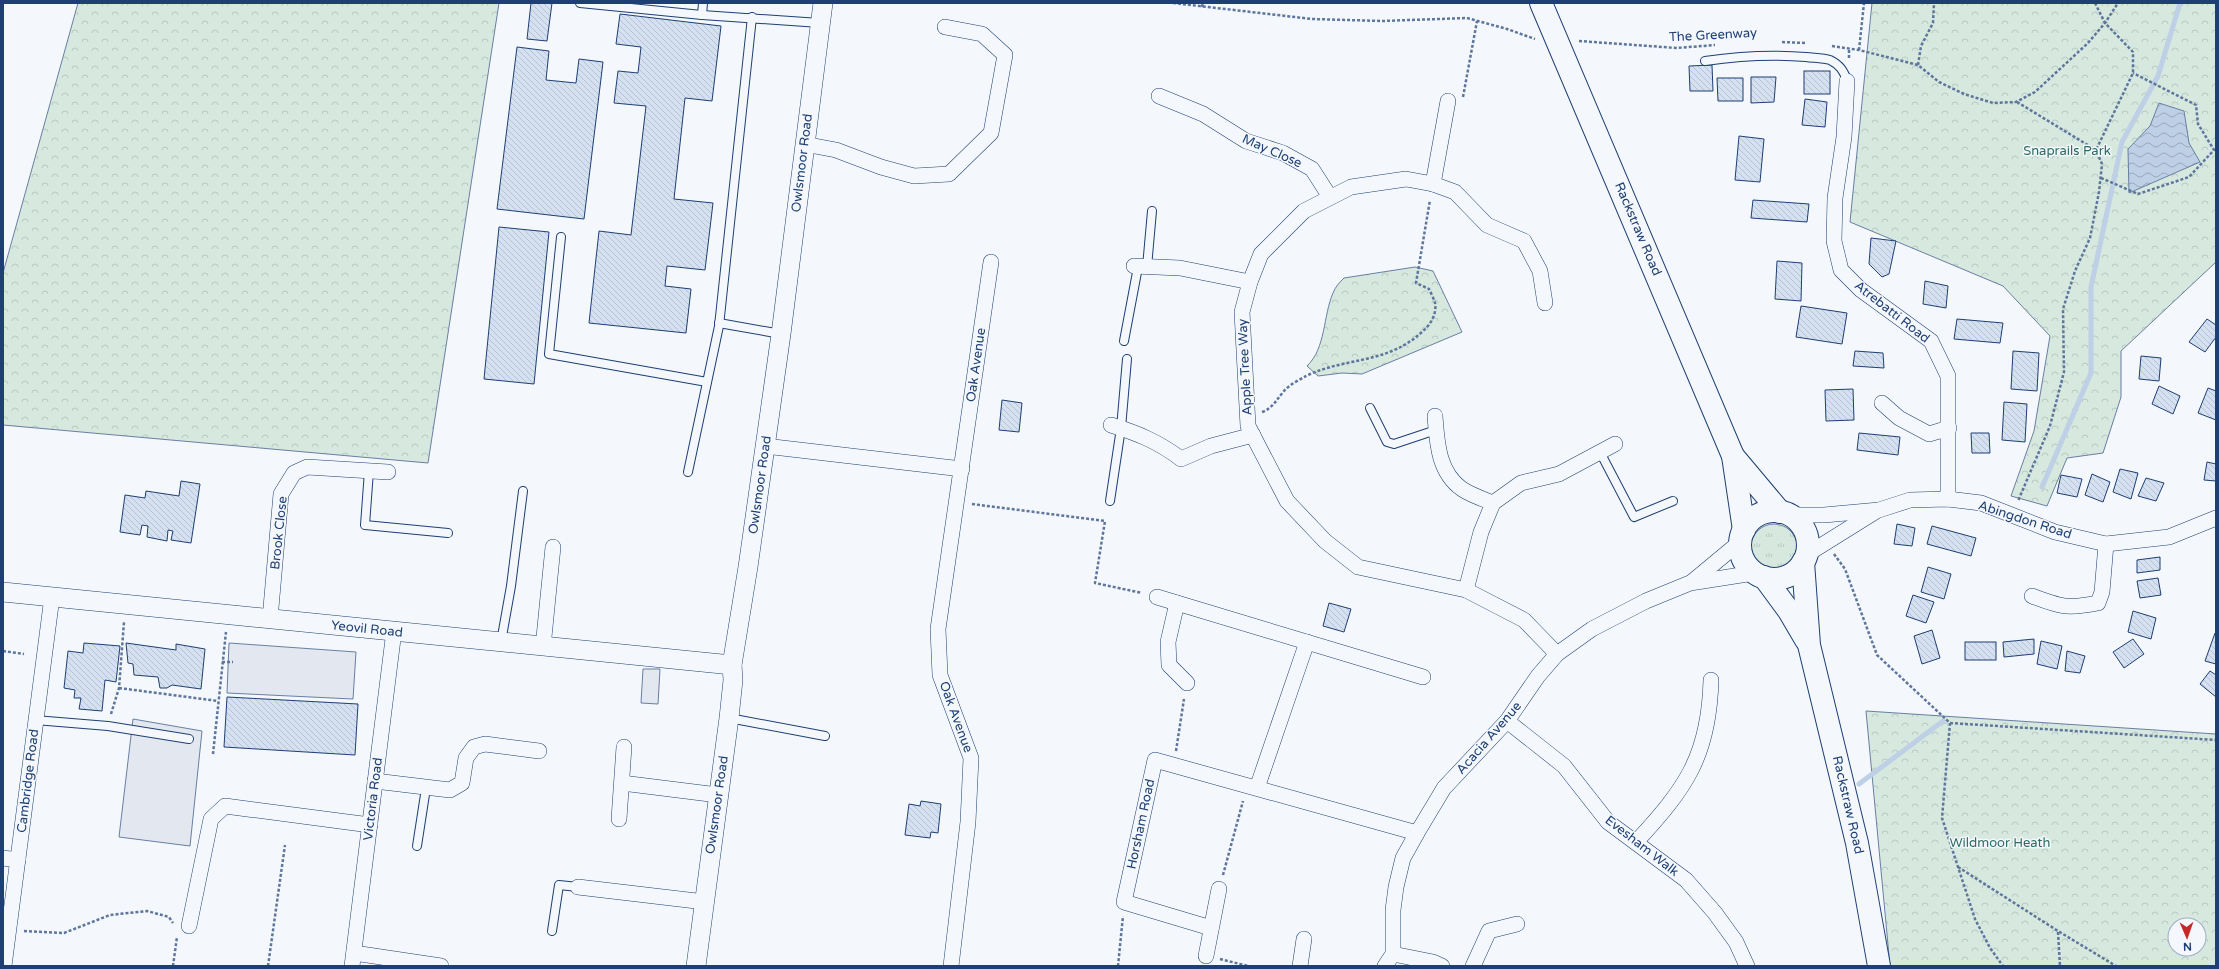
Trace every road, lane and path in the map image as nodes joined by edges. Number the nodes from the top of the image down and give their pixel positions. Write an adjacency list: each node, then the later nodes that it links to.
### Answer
1 (580, 3): 12 (lane)
2 (703, 3): 12 (lane)
3 (823, 3): 15 (street, Owlsmoor Road)
4 (1173, 3): 11 (path)
5 (1203, 3): 11 (path)
6 (1541, 3): 58 (main road, Rackstraw Road)
7 (1864, 3): 24 (path)
8 (1934, 3): 26 (path)
9 (2095, 3): 16 (path)
10 (2118, 3): 16 (path)
11 (1202, 7): 14 (path)
12 (702, 15): 13 (lane)
13 (752, 17): 15 (lane); 43 (lane)
14 (1477, 21): 18 (path); 30 (path)
15 (820, 23): 32 (street, Owlsmoor Road)
16 (2105, 23): 27 (path); 31 (path)
17 (945, 28): 32 (street)
18 (1537, 40)
19 (1576, 41): 22 (path, The Greenway)
20 (1779, 42): 21 (path)
21 (1807, 43)
22 (1721, 45)
23 (1828, 46): 24 (path)
24 (1859, 50): 26 (path)
25 (1705, 60): 28 (lane)
26 (1918, 65): 31 (path)
27 (2133, 73): 33 (path); 34 (path)
28 (1847, 81): 53 (street, Atrebatti Road)
29 (1159, 96): 36 (street, May Close)
30 (1455, 100): 35 (street)
31 (2016, 102): 33 (path)
32 (804, 144): 44 (street, Owlsmoor Road)
33 (2096, 150): 34 (path)
34 (2102, 179): 71 (path)
35 (1433, 184): 36 (street, Apple Tree Way); 42 (street, Apple Tree Way); 50 (path)
36 (1330, 197): 41 (street, Apple Tree Way)
37 (1152, 211): 40 (lane)
38 (561, 237): 47 (lane)
39 (991, 262): 59 (street, Oak Avenue)
40 (1140, 266): 41 (street); 45 (lane)
41 (1250, 282): 50 (street, Apple Tree Way)
42 (1545, 303)
43 (719, 323): 44 (lane); 47 (lane)
44 (781, 334): 56 (street, Owlsmoor Road)
45 (1124, 341)
46 (1126, 359): 52 (lane)
47 (707, 382): 62 (lane)
48 (1882, 403): 53 (street)
49 (1370, 408): 51 (lane)
50 (1247, 414): 54 (street, Apple Tree Way)
51 (1436, 423): 68 (street)
52 (1116, 427): 54 (street); 65 (lane)
53 (1949, 428): 64 (street, Atrebatti Road)
54 (1252, 435): 81 (street, Apple Tree Way)
55 (1615, 444): 57 (street)
56 (765, 446): 59 (street); 100 (street, Owlsmoor Road)
57 (1600, 452): 66 (lane); 68 (street)
58 (1733, 456): 70 (main road, Rackstraw Road); 74 (main road, Rackstraw Road)
59 (962, 469): 67 (street, Oak Avenue)
60 (369, 471): 61 (street, Brook Close); 73 (lane); 89 (street, Brook Close)
61 (388, 472)
62 (688, 472)
63 (523, 491): 91 (lane)
64 (1948, 499): 69 (street, Abingdon Road); 71 (street, Abingdon Road)
65 (1110, 501)
66 (1673, 501)
67 (957, 502): 85 (path); 151 (street, Oak Avenue)
68 (1493, 503): 81 (street)
69 (1879, 510): 70 (street, Abingdon Road); 75 (street, Abingdon Road)
70 (1785, 513): 74 (main road); 78 (main road)
71 (2012, 515): 76 (street, Abingdon Road)
72 (2216, 518): 76 (street, Abingdon Road)
73 (448, 533)
74 (1742, 536): 79 (main road); 80 (street, Acacia Avenue)
75 (1826, 542): 78 (street, Abingdon Road); 109 (path)
76 (2106, 544): 83 (street)
77 (553, 547): 94 (street)
78 (1805, 558): 79 (main road); 93 (main road, Rackstraw Road)
79 (1759, 575): 80 (street, Acacia Avenue); 93 (main road, Rackstraw Road)
80 (1690, 583): 97 (street, Acacia Avenue)
81 (1466, 590): 97 (street, Apple Tree Way)
82 (3, 592): 84 (street, Yeovil Road)
83 (2032, 596)
84 (52, 597): 87 (street, Yeovil Road); 107 (street, Cambridge Road)
85 (1157, 597): 86 (street)
86 (1177, 603): 92 (street); 103 (street)
87 (125, 604): 88 (street, Yeovil Road); 104 (path)
88 (227, 615): 89 (street, Yeovil Road); 98 (path)
89 (270, 619): 90 (street, Yeovil Road)
90 (394, 631): 91 (street, Yeovil Road); 118 (street, Victoria Road)
91 (501, 642): 94 (street, Yeovil Road)
92 (1307, 642): 101 (street); 120 (street)
93 (1809, 645): 158 (main road, Rackstraw Road)
94 (543, 647): 100 (street, Yeovil Road)
95 (3, 651): 96 (path)
96 (24, 654)
97 (1557, 654): 108 (street, Acacia Avenue)
98 (222, 662): 99 (path); 105 (path)
99 (233, 662)
100 (732, 665): 106 (street, Owlsmoor Road)
101 (1423, 677)
102 (1711, 680): 126 (street)
103 (1187, 683): 117 (path)
104 (119, 688): 105 (path); 110 (path)
105 (218, 702): 116 (path)
106 (729, 718): 111 (lane); 122 (street, Owlsmoor Road)
107 (35, 720): 110 (lane); 130 (street, Cambridge Road)
108 (1507, 721): 125 (street, Acacia Avenue); 126 (street, Evesham Walk)
109 (1950, 723): 113 (path); 131 (path)
110 (108, 726): 112 (lane)
111 (825, 736)
112 (189, 739)
113 (2216, 740)
114 (624, 747): 119 (street)
115 (539, 751): 121 (street)
116 (213, 754)
117 (1172, 765): 120 (street, Horsham Road); 135 (street, Horsham Road)
118 (375, 781): 121 (street); 124 (street, Victoria Road)
119 (622, 783): 122 (street); 123 (street)
120 (1252, 787): 125 (street, Horsham Road); 133 (path)
121 (426, 788): 128 (lane)
122 (718, 795): 134 (street, Owlsmoor Road)
123 (619, 819)
124 (370, 825): 137 (street); 144 (street, Victoria Road)
125 (1417, 833): 145 (street, Acacia Avenue)
126 (1636, 842): 157 (street, Evesham Walk)
127 (285, 845): 148 (path)
128 (418, 846)
129 (3, 858): 130 (street)
130 (18, 860): 139 (street, Cambridge Road)
131 (1958, 866): 141 (path); 159 (path)
132 (578, 887): 134 (street); 140 (lane)
133 (1219, 889): 138 (street)
134 (705, 902): 150 (street, Owlsmoor Road)
135 (1124, 902): 138 (street); 152 (path)
136 (1517, 924): 156 (street)
137 (180, 928): 139 (path); 147 (path)
138 (1211, 928): 143 (street)
139 (8, 931): 146 (street, Cambridge Road)
140 (552, 931)
141 (2058, 931): 160 (path); 161 (path)
142 (1304, 939): 154 (street)
143 (1206, 956): 153 (path)
144 (353, 960): 149 (street)
145 (1389, 960): 155 (street)
146 (4, 966)
147 (173, 966)
148 (268, 966)
149 (442, 966)
150 (696, 966)
151 (951, 966)
152 (1118, 966)
153 (1248, 966)
154 (1300, 966)
155 (1442, 966)
156 (1473, 966)
157 (1747, 966)
158 (1879, 966)
159 (2003, 966)
160 (2060, 966)
161 (2116, 966)

